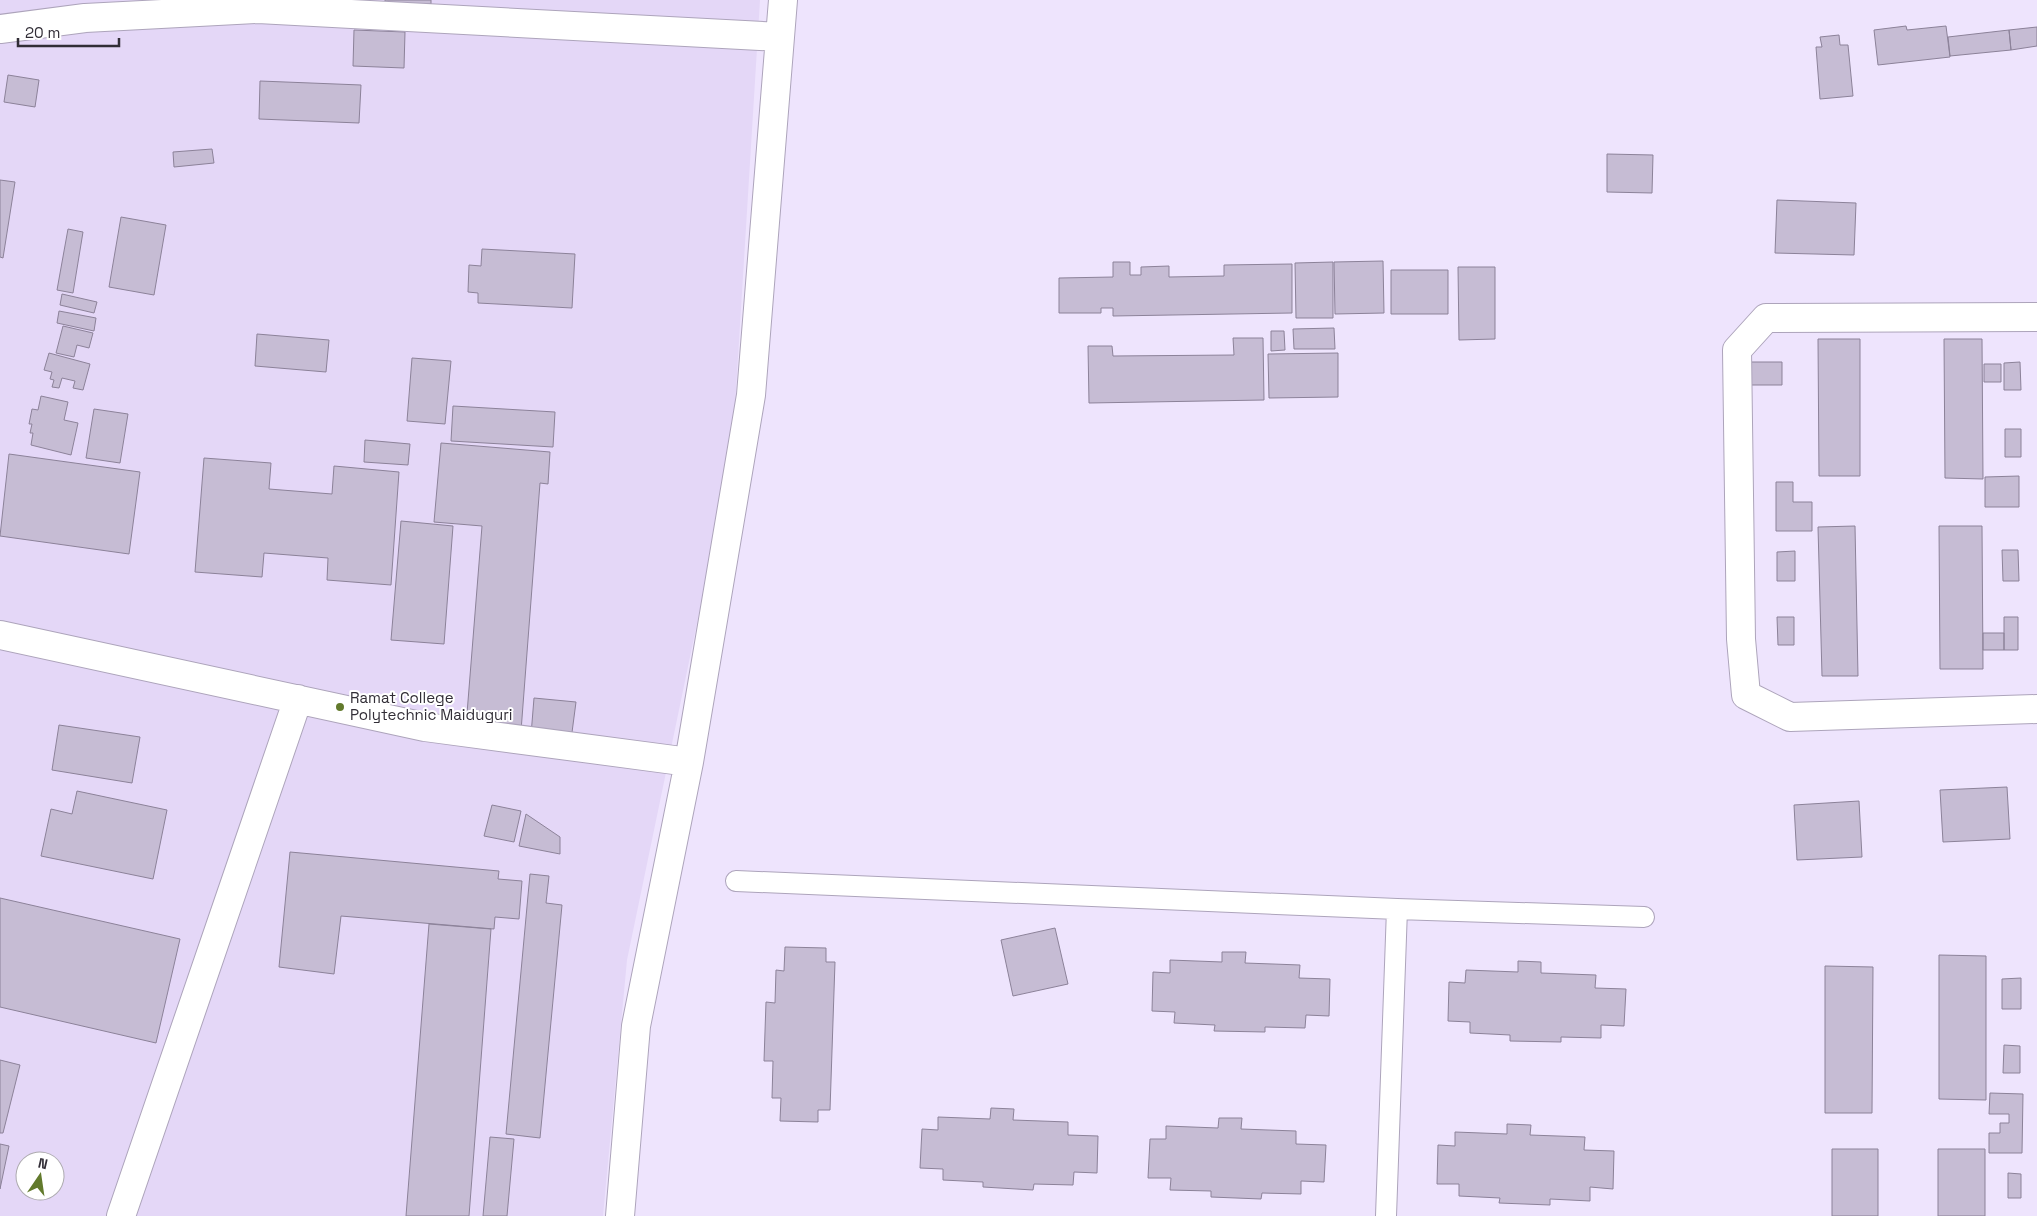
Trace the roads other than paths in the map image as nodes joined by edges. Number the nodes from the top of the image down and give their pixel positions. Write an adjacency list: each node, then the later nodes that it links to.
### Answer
1 (783, 0): 4 (street)
2 (258, 5): 3 (street); 4 (street)
3 (0, 29)
4 (780, 37): 9 (street)
5 (2037, 317): 8 (street)
6 (0, 635): 7 (street)
7 (298, 699): 9 (street); 13 (street)
8 (2037, 709)
9 (689, 762): 14 (street)
10 (736, 881): 11 (lane)
11 (1397, 909): 12 (lane); 15 (lane)
12 (1644, 917)
13 (121, 1216)
14 (620, 1216)
15 (1386, 1216)

